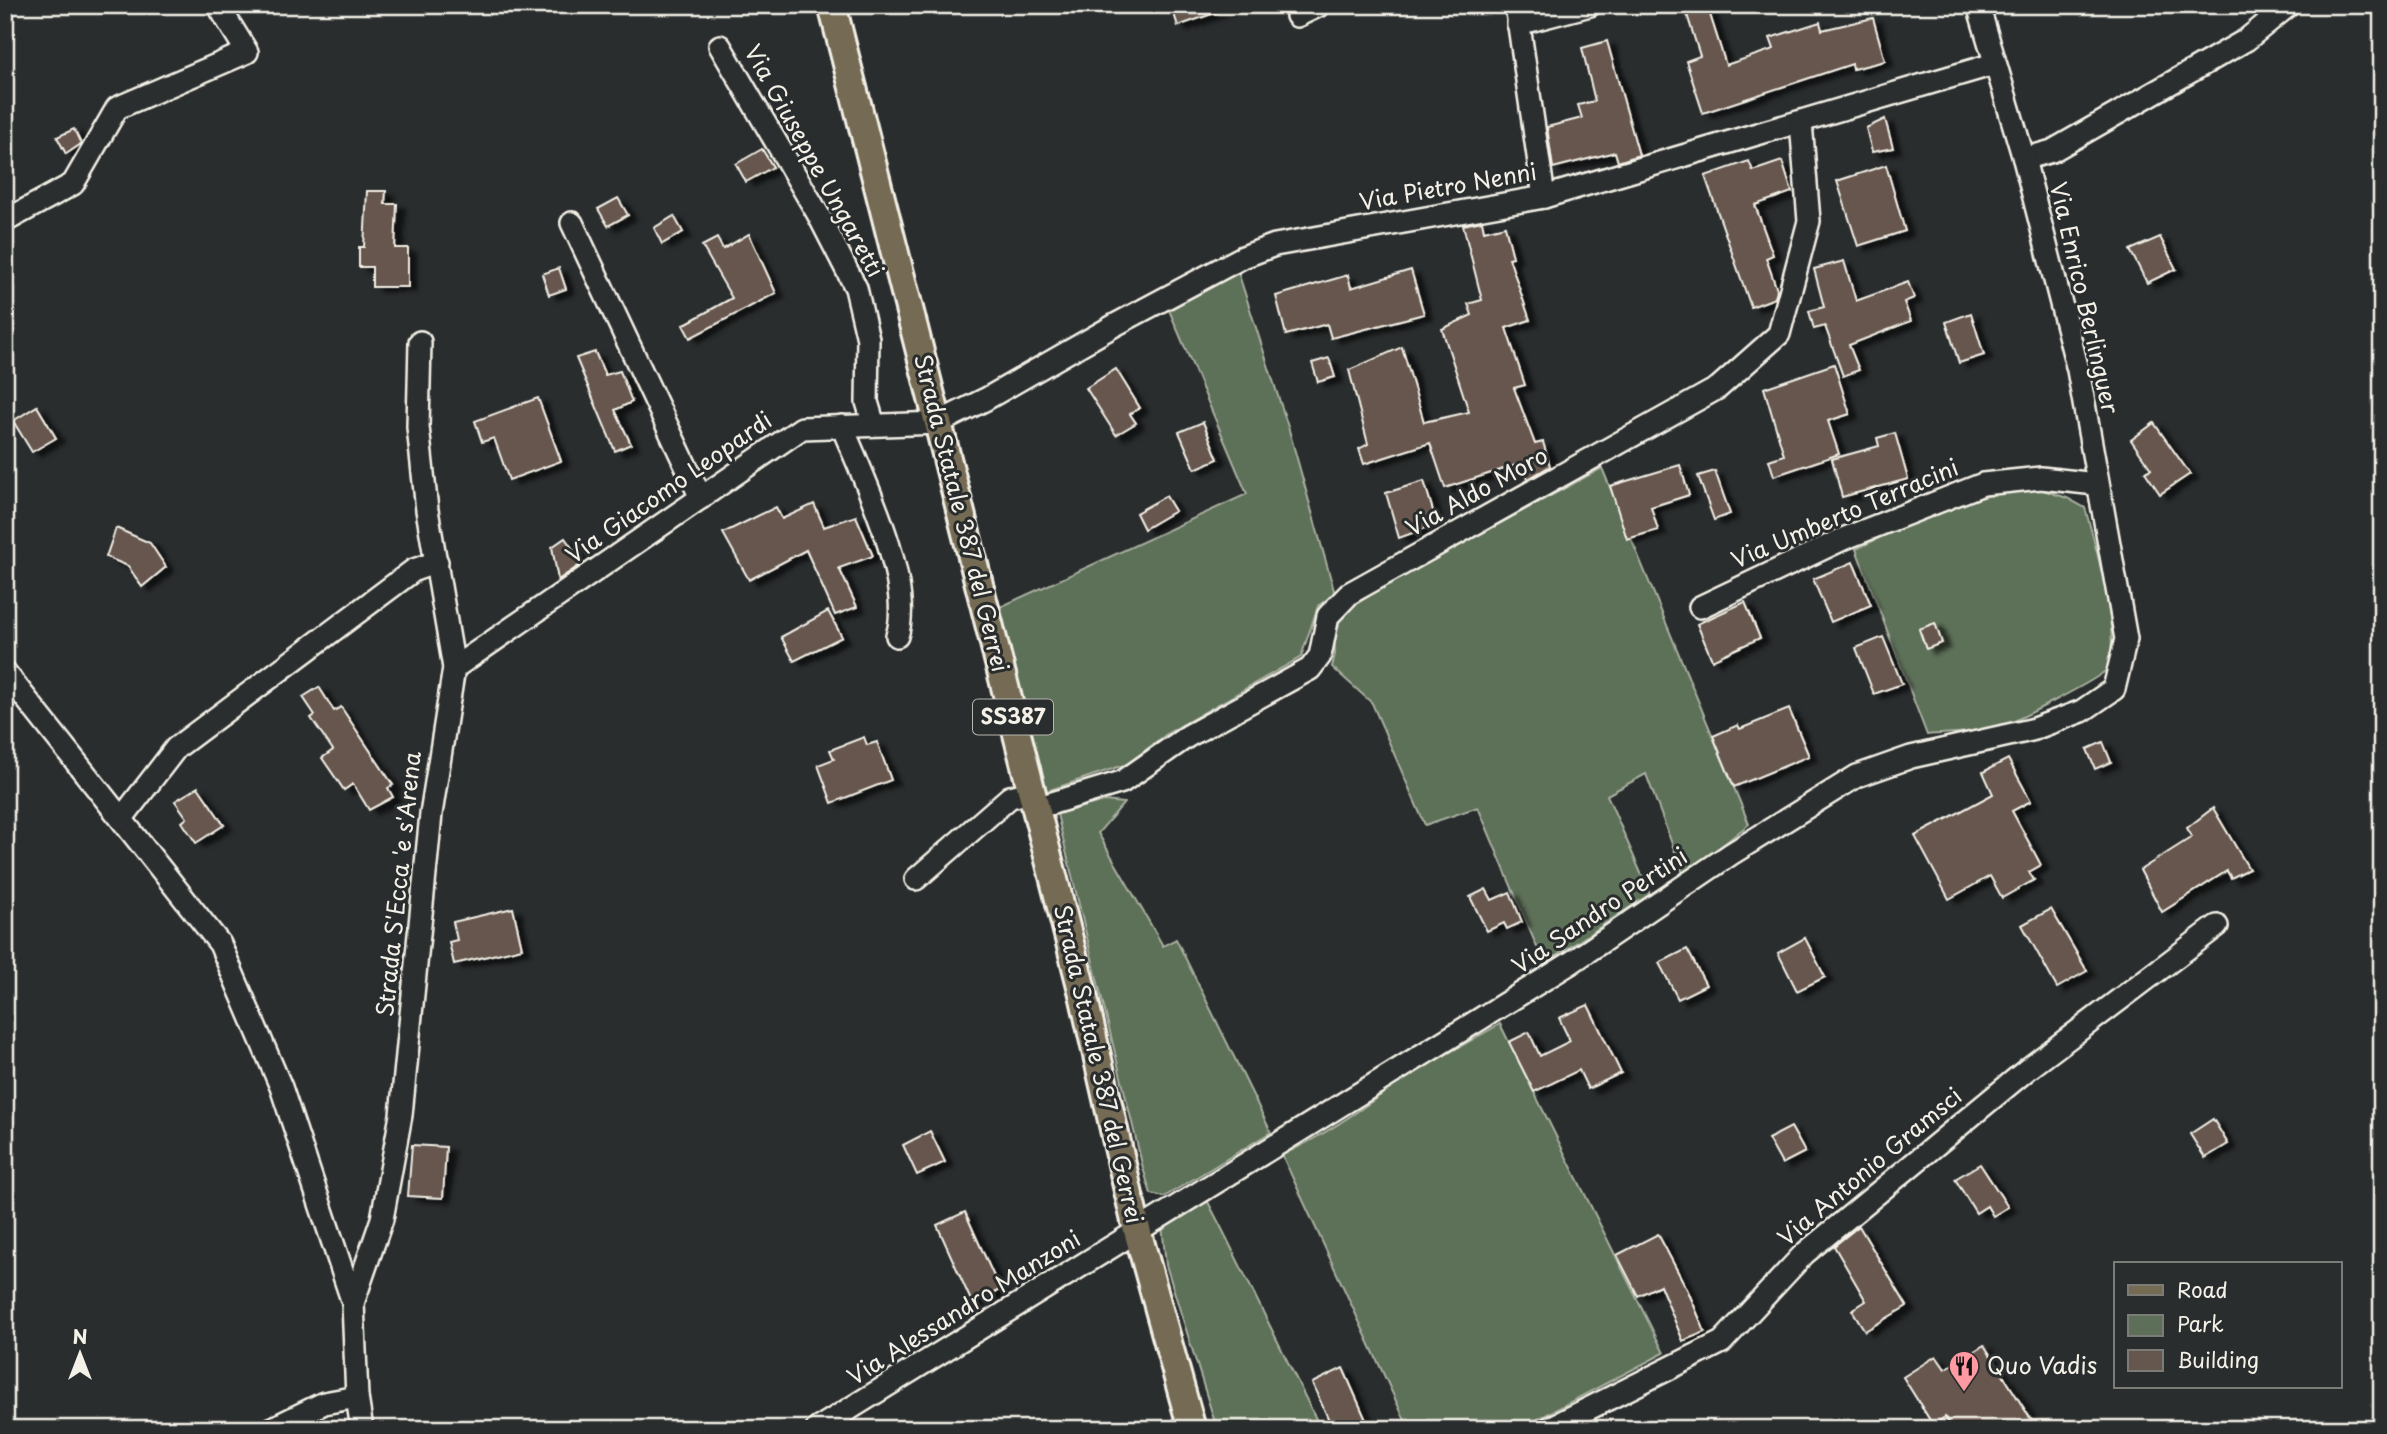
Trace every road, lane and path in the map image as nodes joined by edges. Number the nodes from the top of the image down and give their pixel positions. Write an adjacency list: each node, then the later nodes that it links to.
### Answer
1 (218, 5): 14 (street)
2 (832, 5): 17 (main road, Strada Statale 387 del Gerrei / SS387)
3 (1320, 5): 8 (street)
4 (1590, 5): 7 (street)
5 (1978, 5): 10 (street, Via Enrico Berlinguer)
6 (2289, 5): 12 (street)
7 (1517, 15): 13 (street)
8 (1297, 16)
9 (720, 46): 18 (street, Via Giuseppe Ungaretti)
10 (1994, 64): 11 (street, Via Pietro Nenni); 12 (street, Via Enrico Berlinguer)
11 (1801, 122): 13 (street, Via Pietro Nenni); 28 (street, Via Aldo Moro)
12 (2024, 159): 20 (street, Via Enrico Berlinguer)
13 (1544, 197): 17 (street, Via Pietro Nenni)
14 (5, 220)
15 (572, 223): 21 (street)
16 (420, 342): 22 (street, Strada S'Ecca 'e s'Arena)
17 (938, 423): 18 (street, Via Giacomo Leopardi); 28 (main road, Strada Statale 387 del Gerrei / SS387)
18 (874, 425): 19 (street, Via Giacomo Leopardi)
19 (842, 426): 21 (street, Via Giacomo Leopardi); 24 (street)
20 (2096, 484): 23 (street, Via Umberto Terracini); 27 (street, Via Enrico Berlinguer)
21 (701, 498): 25 (street, Via Giacomo Leopardi)
22 (437, 562): 25 (street, Strada S'Ecca 'e s'Arena); 29 (street)
23 (1700, 607)
24 (897, 636)
25 (454, 668): 33 (street, Strada S'Ecca 'e s'Arena)
26 (8, 682): 29 (street)
27 (2114, 689): 32 (street, Via Sandro Pertini)
28 (1034, 800): 30 (street, Via Aldo Moro); 32 (main road, Strada Statale 387 del Gerrei / SS387)
29 (122, 818): 33 (street)
30 (916, 879)
31 (2217, 926): 39 (street, Via Antonio Gramsci)
32 (1137, 1230): 37 (street, Via Alessandro Manzoni); 38 (main road, Strada Statale 387 del Gerrei / SS387)
33 (354, 1303): 34 (street, Strada S'Ecca 'e s'Arena)
34 (357, 1397): 35 (street); 36 (street, Strada S'Ecca 'e s'Arena)
35 (271, 1429)
36 (362, 1429)
37 (817, 1429)
38 (1192, 1429)
39 (1548, 1429)

